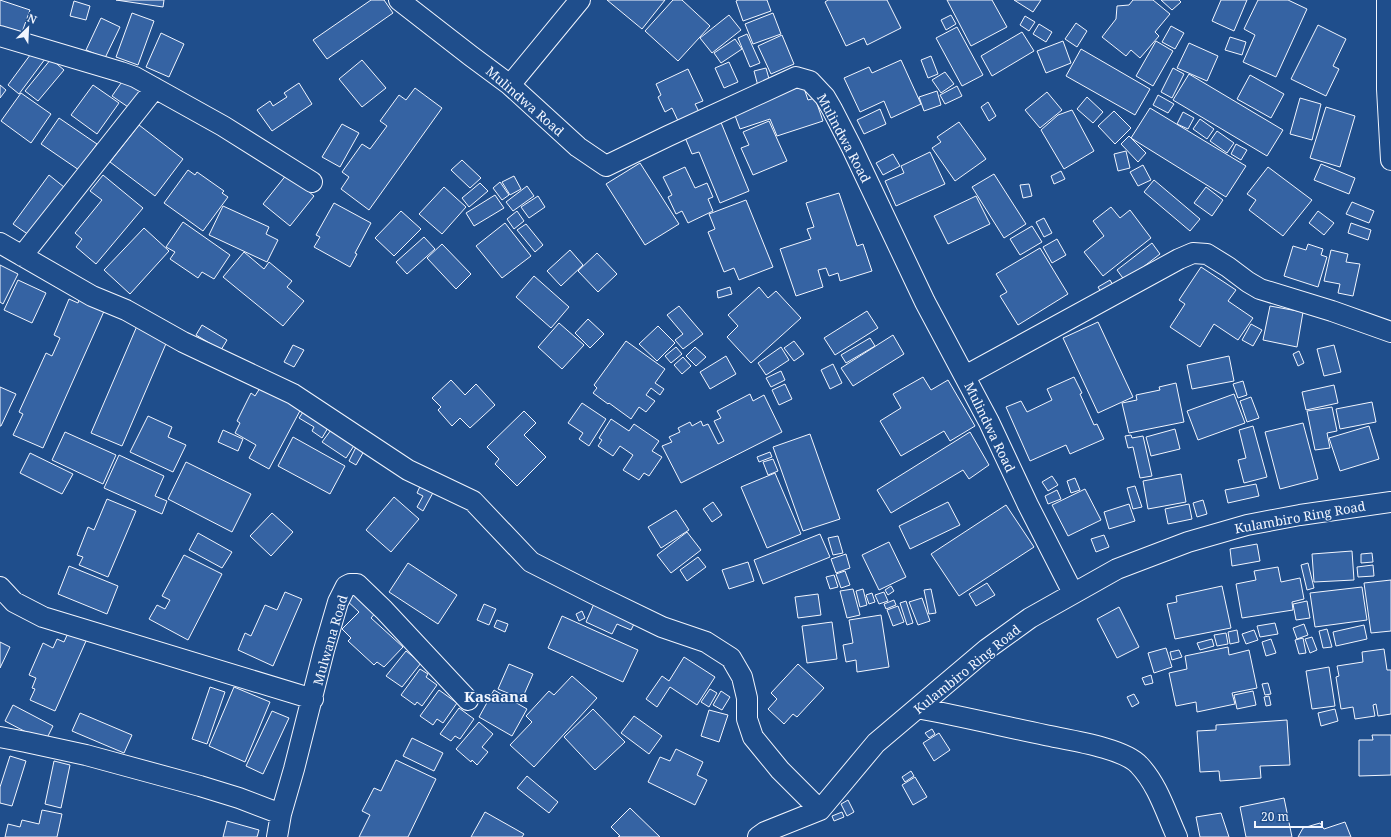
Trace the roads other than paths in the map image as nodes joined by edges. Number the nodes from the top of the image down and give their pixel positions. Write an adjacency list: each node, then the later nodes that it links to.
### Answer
1 (399, 0): 5 (street, Mulindwa Road)
2 (580, 0): 5 (street)
3 (1387, 0): 7 (street)
4 (0, 36): 6 (street)
5 (510, 85): 12 (street, Mulindwa Road)
6 (155, 88): 8 (street); 10 (street)
7 (1391, 160)
8 (312, 182)
9 (0, 243): 10 (street)
10 (22, 256): 20 (street)
11 (1391, 332): 12 (street)
12 (965, 376): 15 (street, Mulindwa Road)
13 (1391, 502): 15 (street, Kulambiro Ring Road)
14 (0, 587): 16 (street)
15 (1073, 593): 18 (street, Kulambiro Ring Road)
16 (313, 699): 17 (street, Mulwana Road); 21 (street, Mulwana Road)
17 (468, 700)
18 (917, 708): 20 (street, Kulambiro Ring Road); 24 (street)
19 (0, 737): 21 (street)
20 (820, 810): 23 (street, Kulambiro Ring Road)
21 (281, 814): 22 (street, Mulwana Road)
22 (276, 837)
23 (758, 837)
24 (1177, 837)

